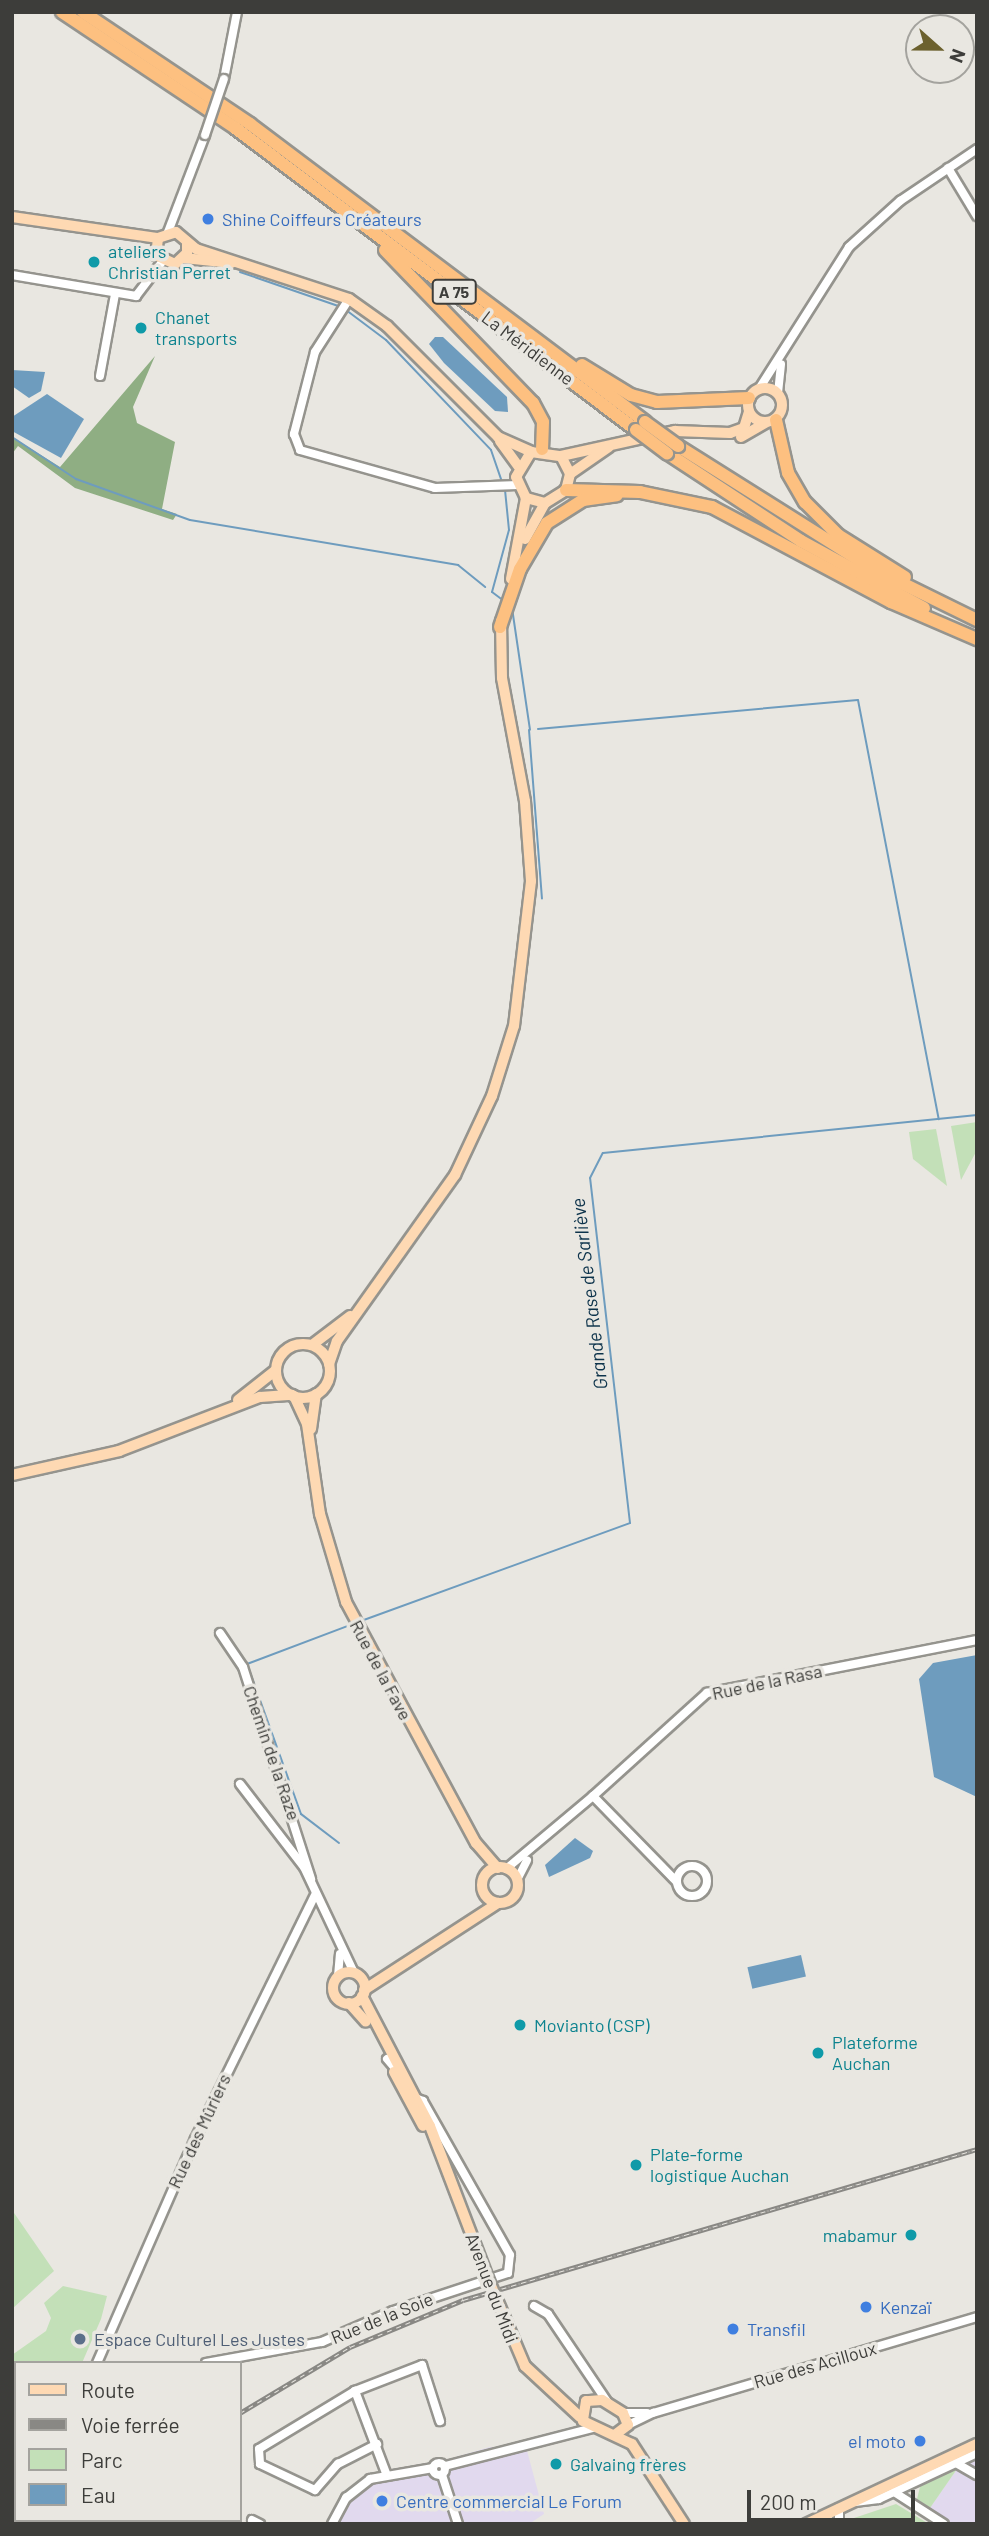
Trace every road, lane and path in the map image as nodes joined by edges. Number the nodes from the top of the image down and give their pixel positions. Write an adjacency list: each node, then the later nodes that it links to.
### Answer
1 (62, 12): 5 (highway, La Méridienne / A 75)
2 (83, 12): 21 (highway, La Méridienne / A 75)
3 (237, 12): 7 (street, bridge)
4 (977, 149): 6 (street)
5 (273, 155): 27 (highway, La Méridienne / A 75); 30 (highway)
6 (948, 168): 8 (street); 22 (street)
7 (175, 210): 10 (street); 13 (street)
8 (977, 216)
9 (12, 217): 11 (main road)
10 (168, 232): 12 (main road); 13 (main road)
11 (109, 235): 12 (main road); 14 (main road)
12 (158, 238): 14 (main road)
13 (184, 238): 15 (main road); 17 (main road)
14 (155, 250): 16 (main road)
15 (184, 258): 16 (main road); 17 (main road)
16 (162, 262): 19 (street)
17 (261, 269): 20 (main road)
18 (12, 275): 19 (street)
19 (115, 294): 23 (street)
20 (343, 305): 28 (main road); 34 (street)
21 (511, 321): 25 (highway); 27 (highway, La Méridienne / A 75)
22 (784, 351): 24 (street); 25 (street)
23 (100, 376)
24 (778, 393): 25 (main road); 26 (main road)
25 (752, 400): 26 (main road); 31 (main road)
26 (770, 421): 33 (main road); 40 (highway)
27 (640, 426): 29 (highway, La Méridienne / A 75, bridge)
28 (498, 437): 30 (main road); 32 (main road)
29 (673, 450): 41 (highway, La Méridienne / A 75); 43 (highway, La Méridienne / A 75)
30 (536, 451): 31 (main road); 32 (main road)
31 (561, 456): 33 (main road)
32 (518, 466): 34 (main road)
33 (570, 474): 35 (main road)
34 (518, 485): 36 (main road)
35 (566, 490): 37 (highway); 38 (main road)
36 (526, 498): 38 (main road); 39 (main road)
37 (690, 500): 42 (highway); 44 (highway)
38 (545, 503): 39 (main road)
39 (519, 552): 42 (main road)
40 (977, 614)
41 (977, 620)
42 (500, 627): 45 (main road)
43 (977, 633)
44 (977, 639)
45 (376, 1287): 46 (main road); 47 (main road)
46 (312, 1345): 47 (main road); 48 (main road)
47 (329, 1364): 49 (main road)
48 (276, 1370): 50 (main road); 51 (main road)
49 (316, 1394): 50 (main road); 53 (main road, Rue de la Fave)
50 (293, 1396): 51 (main road); 53 (main road, Rue de la Fave)
51 (216, 1412): 52 (main road)
52 (12, 1475)
53 (315, 1485): 58 (main road, Rue de la Fave)
54 (220, 1633): 64 (street, Chemin de la Raze)
55 (977, 1640): 57 (street, Rue de la Rasa)
56 (240, 1784): 64 (street)
57 (593, 1796): 59 (street); 60 (street)
58 (476, 1843): 61 (main road, Rue de la Fave); 63 (main road, Rue de la Fave)
59 (530, 1854): 61 (street); 65 (street)
60 (653, 1856): 62 (street); 66 (street)
61 (502, 1868): 63 (main road); 65 (main road)
62 (684, 1868): 66 (street); 66 (street)
63 (486, 1874): 67 (main road)
64 (311, 1879): 68 (street, Chemin de la Raze)
65 (517, 1880): 69 (main road)
66 (677, 1882)
67 (484, 1893): 69 (main road); 70 (main road)
68 (311, 1898): 71 (street); 82 (street, Rue des Mûriers)
69 (498, 1903): 70 (main road)
70 (466, 1925): 72 (main road)
71 (339, 1944): 73 (street); 74 (street)
72 (398, 1966): 73 (main road); 75 (main road)
73 (356, 1974): 74 (main road); 75 (main road)
74 (338, 1976): 76 (main road)
75 (363, 1993): 76 (main road); 78 (main road, Avenue du Midi)
76 (349, 2003): 77 (main road, Avenue du Midi)
77 (387, 2059): 78 (street); 79 (main road, Avenue du Midi)
78 (417, 2099): 79 (main road, Avenue du Midi); 83 (street, Rue de la Soie)
79 (445, 2167): 86 (main road, Avenue du Midi, bridge)
80 (534, 2306): 84 (street, Avenue du Midi)
81 (977, 2317): 90 (street, Rue des Acilloux)
82 (98, 2361)
83 (217, 2361)
84 (590, 2381): 87 (street); 88 (street, Avenue du Midi)
85 (355, 2391): 92 (street); 97 (street); 97 (street)
86 (556, 2398): 87 (main road); 91 (main road, Avenue du Midi)
87 (587, 2400): 88 (main road); 91 (main road)
88 (608, 2403): 89 (main road)
89 (623, 2413): 90 (street, Rue des Acilloux); 93 (main road)
90 (653, 2413): 93 (street, Rue des Acilloux)
91 (580, 2417): 94 (main road, Avenue du Midi); 95 (street)
92 (440, 2421)
93 (628, 2426): 96 (main road); 98 (main road)
94 (593, 2428): 95 (street); 96 (main road)
95 (570, 2434): 101 (street)
96 (616, 2434): 98 (main road)
97 (377, 2444): 102 (street)
98 (632, 2444): 111 (main road)
99 (976, 2450): 100 (street); 100 (street); 106 (main road)
100 (956, 2463): 103 (street)
101 (443, 2470): 102 (street); 110 (street)
102 (386, 2473): 109 (street)
103 (912, 2484): 104 (street); 105 (street)
104 (894, 2492): 105 (street); 106 (street)
105 (913, 2501): 115 (street)
106 (852, 2502): 107 (main road)
107 (839, 2508): 108 (main road); 114 (street)
108 (824, 2516): 112 (main road); 113 (street)
109 (332, 2524)
110 (458, 2524)
111 (684, 2524)
112 (806, 2524)
113 (833, 2524)
114 (839, 2524)
115 (944, 2524)

